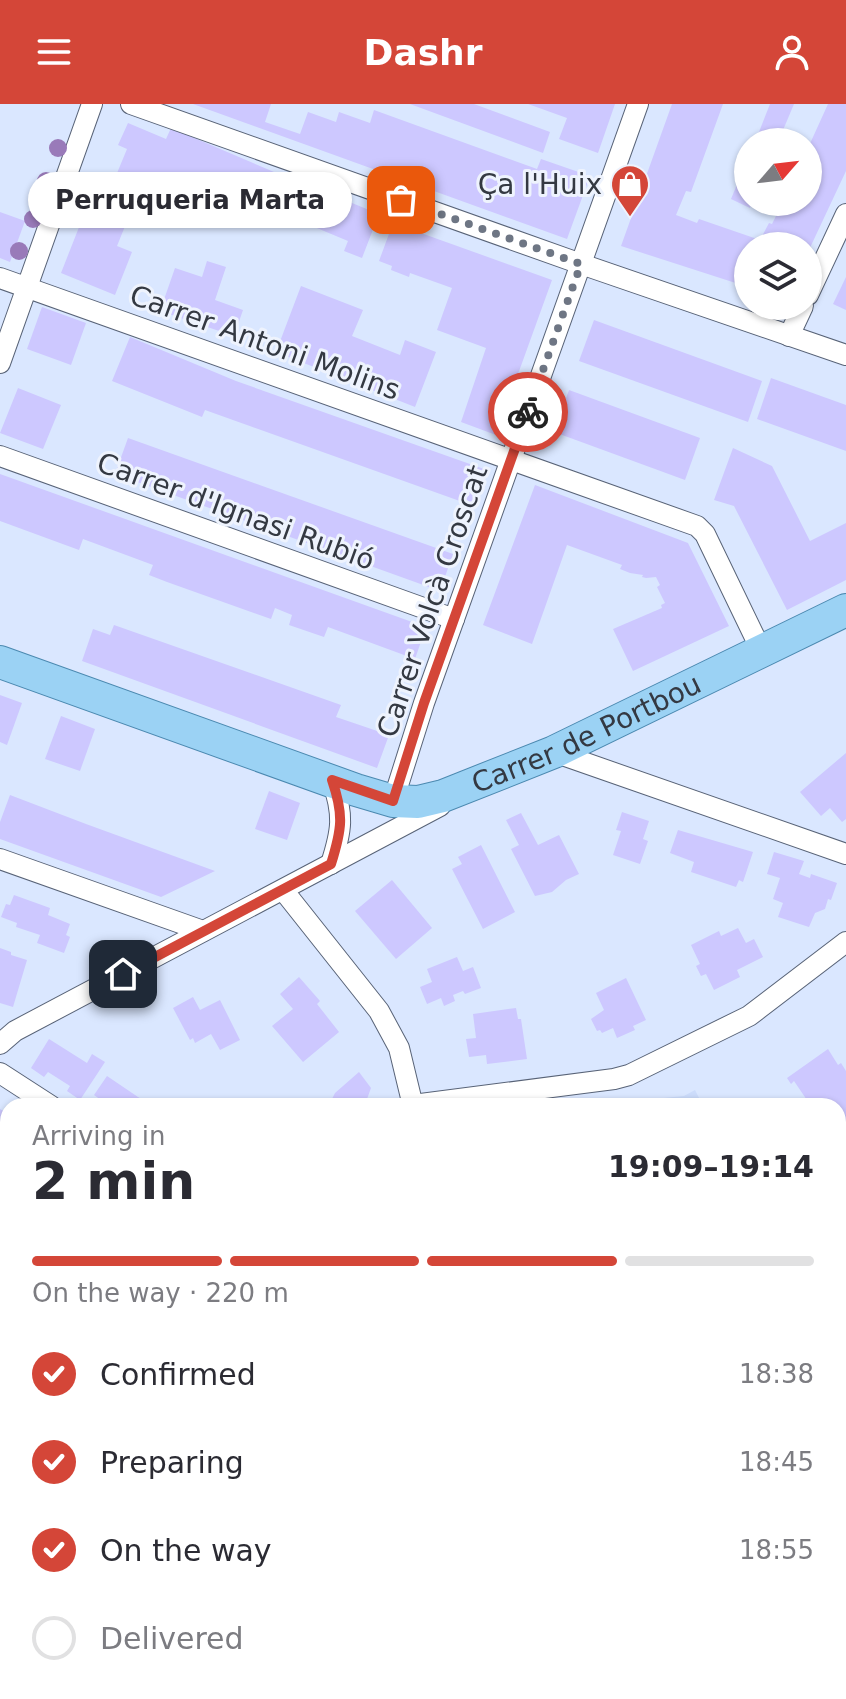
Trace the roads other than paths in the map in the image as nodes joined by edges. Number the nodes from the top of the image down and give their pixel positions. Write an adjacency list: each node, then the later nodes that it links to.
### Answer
1 (92, 104): 8 (street)
2 (131, 104): 5 (street)
3 (638, 104): 5 (street, Carrer Volcà Croscat)
4 (846, 214): 6 (street)
5 (581, 264): 10 (street); 14 (street, Carrer Volcà Croscat)
6 (822, 265)
7 (0, 278): 8 (street, Carrer Antoni Molins)
8 (27, 287): 12 (street); 14 (street, Carrer Antoni Molins)
9 (796, 320): 10 (street)
10 (789, 336): 11 (street)
11 (846, 355)
12 (0, 363)
13 (0, 456): 16 (street, Carrer d'Ignasi Rubió)
14 (511, 459): 16 (street, Carrer Volcà Croscat); 17 (street, Carrer Antoni Molins)
15 (846, 610): 17 (main road, Carrer de Portbou)
16 (454, 619): 22 (street, Carrer Volcà Croscat)
17 (761, 650): 19 (main road, Carrer de Portbou)
18 (0, 662): 21 (main road)
19 (554, 752): 20 (main road, Carrer de Portbou); 23 (street)
20 (497, 776): 22 (main road); 25 (street, Carrer de Portbou)
21 (332, 780): 22 (main road); 25 (street)
22 (393, 801)
23 (846, 854)
24 (0, 859): 27 (street)
25 (331, 864): 26 (street, Carrer de Portbou)
26 (283, 890): 27 (street, Carrer de Portbou); 32 (street)
27 (203, 931): 29 (street, Carrer de Portbou)
28 (846, 942): 33 (street)
29 (5, 1034)
30 (0, 1073): 31 (street)
31 (39, 1098)
32 (411, 1098)
33 (469, 1098)

